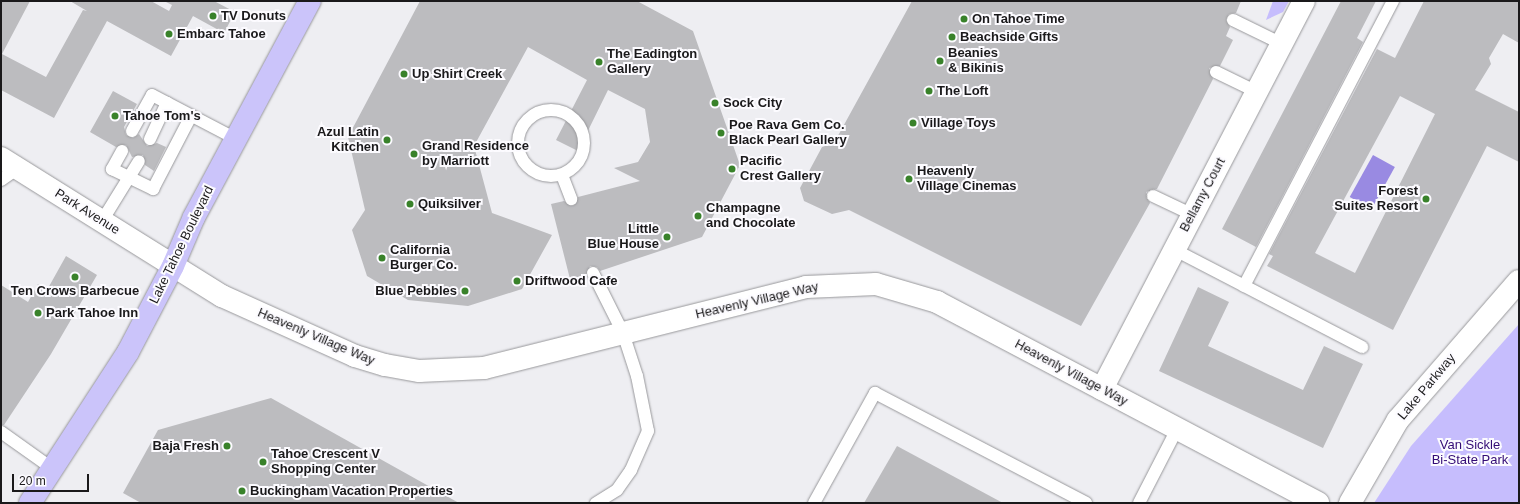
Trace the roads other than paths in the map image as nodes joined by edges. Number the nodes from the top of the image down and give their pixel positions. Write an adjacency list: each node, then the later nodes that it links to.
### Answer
1 (310, 1): 12 (highway, Lake Tahoe Boulevard)
2 (1304, 1): 5 (street, Bellamy Court)
3 (1393, 1): 26 (lane)
4 (1233, 20): 5 (lane)
5 (1282, 44): 7 (street, Bellamy Court)
6 (1216, 72): 7 (lane)
7 (1257, 92): 20 (street, Bellamy Court)
8 (168, 103): 9 (lane); 10 (lane); 11 (lane)
9 (191, 116): 12 (lane); 17 (lane)
10 (132, 131)
11 (150, 139)
12 (236, 139): 23 (highway, Lake Tahoe Boulevard)
13 (122, 151): 17 (lane)
14 (138, 161): 17 (lane)
15 (6, 169): 21 (street, Park Avenue)
16 (562, 175): 16 (lane); 19 (lane)
17 (129, 179): 21 (lane)
18 (1153, 196): 20 (lane)
19 (571, 199)
20 (1193, 216): 22 (street, Bellamy Court)
21 (102, 221): 23 (street, Park Avenue)
22 (1175, 250): 26 (lane); 29 (street, Bellamy Court)
23 (173, 266): 27 (street, Heavenly Village Way); 32 (highway, Lake Tahoe Boulevard)
24 (593, 273): 27 (lane)
25 (1519, 281): 39 (street, Lake Parkway)
26 (1244, 286): 28 (lane)
27 (623, 333): 29 (street, Heavenly Village Way); 34 (lane)
28 (1362, 347)
29 (1102, 389): 30 (street, Heavenly Village Way)
30 (1177, 429): 37 (lane); 38 (street, Heavenly Village Way)
31 (1, 432): 32 (lane)
32 (53, 469): 33 (highway, Lake Tahoe Boulevard)
33 (30, 503)
34 (596, 503)
35 (814, 503): 36 (lane)
36 (1086, 503)
37 (1139, 503)
38 (1318, 503)
39 (1350, 503)

